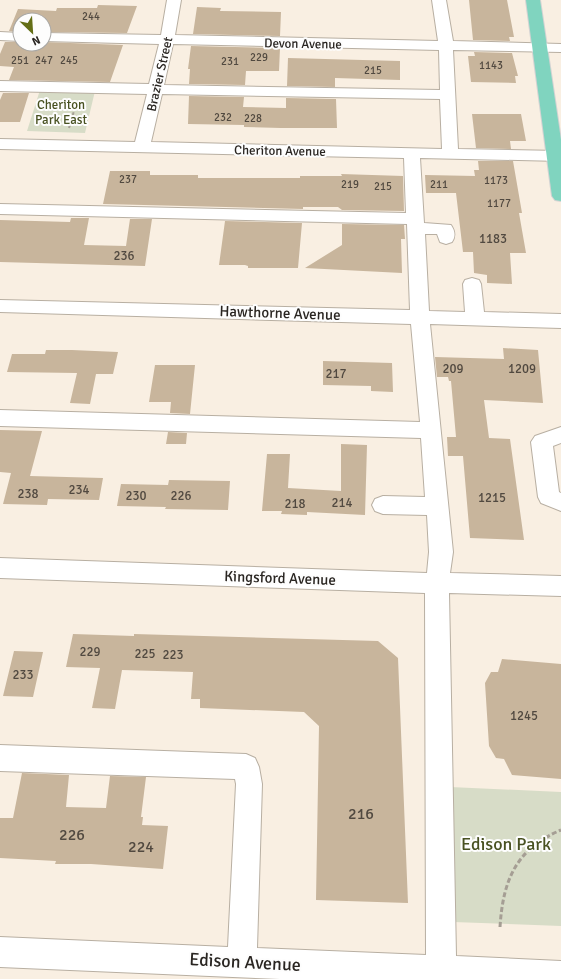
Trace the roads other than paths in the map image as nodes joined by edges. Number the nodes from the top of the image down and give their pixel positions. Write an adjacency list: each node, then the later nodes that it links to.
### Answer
1 (174, 0): 7 (street, Brazier Street)
2 (439, 0): 8 (street)
3 (533, 0): 9 (main road)
4 (0, 36): 5 (street)
5 (12, 37)
6 (52, 37): 7 (street, Devon Avenue)
7 (167, 40): 8 (street, Devon Avenue); 12 (street, Brazier Street)
8 (446, 45): 9 (street, Devon Avenue); 13 (street)
9 (540, 47): 10 (street, Devon Avenue); 18 (main road)
10 (561, 48)
11 (0, 86): 12 (street)
12 (155, 90): 13 (street); 15 (street, Brazier Street)
13 (448, 95): 17 (street)
14 (0, 144): 15 (street, Cheriton Avenue)
15 (142, 147): 16 (street, Cheriton Avenue)
16 (412, 153): 17 (street, Cheriton Avenue); 21 (street)
17 (450, 154): 18 (street, Cheriton Avenue)
18 (558, 156): 19 (main road)
19 (561, 196)
20 (0, 209): 21 (street)
21 (416, 224): 22 (street); 25 (street)
22 (446, 238)
23 (472, 284): 26 (street)
24 (0, 306): 25 (street, Hawthorne Avenue)
25 (420, 317): 26 (street, Hawthorne Avenue); 29 (street)
26 (475, 318): 27 (street, Hawthorne Avenue)
27 (561, 321)
28 (0, 418): 29 (street)
29 (431, 430): 33 (street)
30 (551, 439): 31 (street)
31 (555, 500)
32 (383, 505): 33 (street)
33 (437, 506): 35 (street)
34 (0, 568): 35 (street, Kingsford Avenue)
35 (437, 584): 36 (street, Kingsford Avenue); 40 (street)
36 (561, 586)
37 (0, 758): 39 (street)
38 (0, 952): 39 (street, Edison Avenue)
39 (242, 961): 40 (street, Edison Avenue)
40 (441, 975): 41 (street, Edison Avenue)
41 (561, 976)

